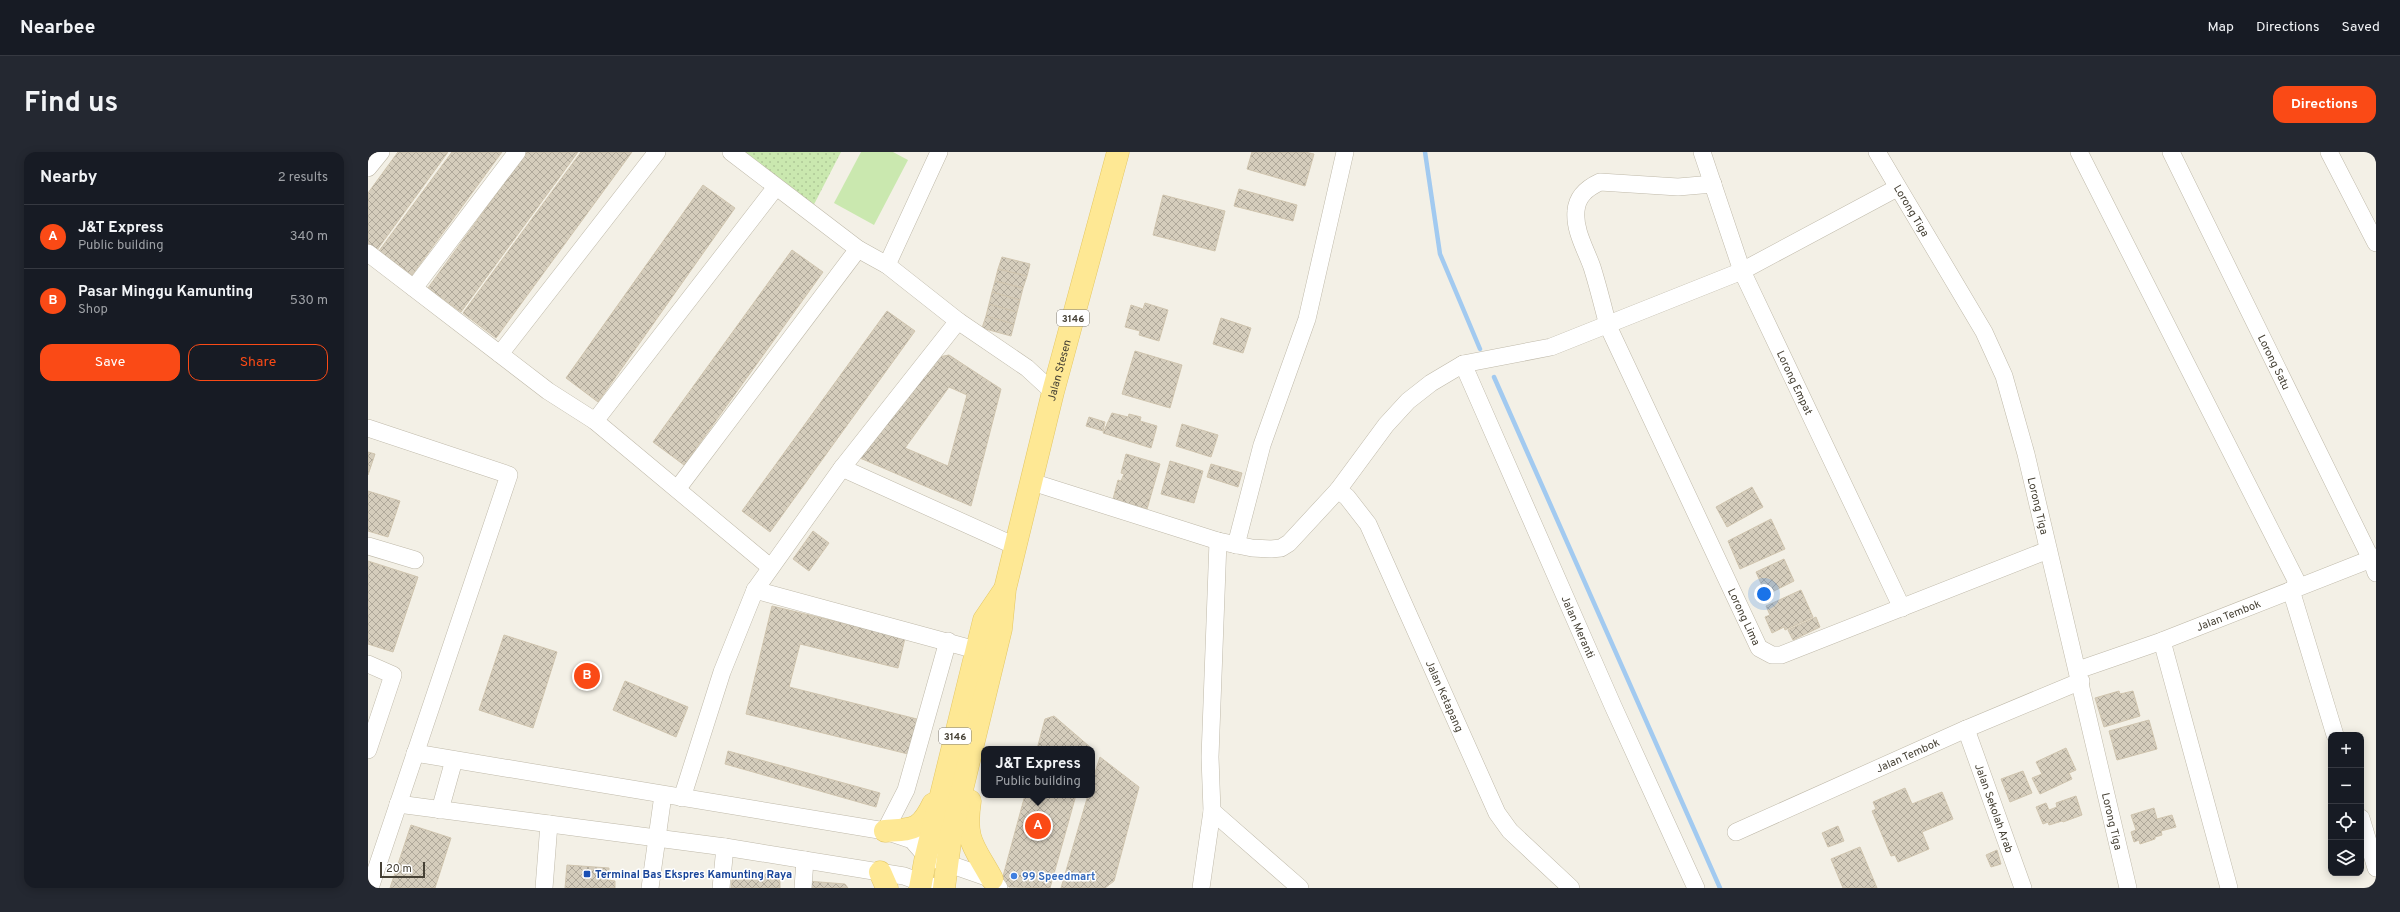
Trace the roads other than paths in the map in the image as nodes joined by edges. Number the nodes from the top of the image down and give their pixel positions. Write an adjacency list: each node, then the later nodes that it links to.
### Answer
1 (381, 152): 13 (street)
2 (517, 152): 22 (street)
3 (657, 152): 25 (street)
4 (731, 152): 15 (street)
5 (939, 152): 20 (street)
6 (1118, 152): 27 (main road, Jalan Stesen / 3146)
7 (1345, 152): 35 (street)
8 (1702, 152): 14 (street, Lorong Empat)
9 (1877, 152): 16 (street, Lorong Tiga)
10 (2079, 152): 42 (street)
11 (2171, 152): 40 (street, Lorong Satu)
12 (2329, 152): 17 (street)
13 (368, 168)
14 (1713, 184): 21 (street, Lorong Empat); 24 (street, Lorong Lima)
15 (776, 187): 18 (street); 28 (street)
16 (1897, 188): 21 (street); 38 (street, Lorong Tiga)
17 (2376, 243)
18 (858, 249): 20 (street); 32 (street)
19 (368, 253): 22 (street)
20 (887, 265): 23 (street)
21 (1742, 271): 24 (street); 45 (street, Lorong Empat)
22 (414, 288): 25 (street)
23 (958, 322): 27 (street); 30 (street)
24 (1608, 326): 26 (street); 45 (street, Lorong Lima)
25 (500, 354): 28 (street)
26 (1464, 364): 33 (street); 85 (street, Jalan Meranti)
27 (1053, 392): 31 (main road, Jalan Stesen / 3146)
28 (595, 421): 32 (street)
29 (368, 428): 55 (street)
30 (842, 468): 37 (street); 41 (street)
31 (1032, 482): 34 (street); 37 (main road, Jalan Stesen / 3146)
32 (678, 488): 41 (street)
33 (1338, 490): 35 (street); 84 (street, Jalan Ketapang)
34 (1218, 541): 35 (street); 62 (street)
35 (1236, 545)
36 (368, 546): 39 (street)
37 (1016, 546): 43 (main road, Jalan Stesen / 3146)
38 (2048, 550): 45 (street, Lorong Lima); 50 (street, Lorong Tiga)
39 (415, 560)
40 (2374, 563): 42 (street, Jalan Tembok)
41 (770, 567): 44 (street)
42 (2295, 588): 46 (street, Jalan Tembok); 53 (street)
43 (1005, 589): 48 (main road, 3146); 51 (main road, 3146)
44 (755, 590): 47 (street); 59 (street)
45 (1902, 608)
46 (2162, 641): 50 (street, Jalan Tembok); 88 (street)
47 (948, 642): 48 (street); 65 (street)
48 (976, 650): 57 (main road, 3146)
49 (368, 664): 54 (street)
50 (2079, 676): 52 (street, Jalan Tembok); 87 (street, Lorong Tiga)
51 (982, 711): 71 (main road, 3146); 74 (main road)
52 (1966, 729): 66 (street, Jalan Tembok); 86 (street, Jalan Sekolah Arab)
53 (2335, 732)
54 (368, 750)
55 (415, 752): 56 (street); 60 (street)
56 (454, 760): 58 (street); 61 (street)
57 (942, 787): 65 (main road); 69 (main road, 3146)
58 (663, 795): 59 (street); 67 (street)
59 (682, 798): 65 (street)
60 (398, 804): 61 (street); 76 (street)
61 (440, 810): 63 (street)
62 (1212, 811): 82 (street); 83 (street)
63 (549, 824): 67 (street); 77 (street)
64 (2364, 828): 72 (street)
65 (885, 832): 69 (street)
66 (1736, 832)
67 (656, 838): 68 (street); 78 (street)
68 (725, 848): 70 (street); 79 (street)
69 (926, 856): 71 (street); 75 (main road, 3146)
70 (805, 860): 73 (street); 80 (street)
71 (948, 862): 74 (street); 81 (main road, 3146)
72 (2376, 868)
73 (882, 883): 75 (street)
74 (994, 885)
75 (926, 886)
76 (370, 888)
77 (544, 888)
78 (650, 888)
79 (721, 888)
80 (803, 888)
81 (944, 888)
82 (1201, 888)
83 (1300, 888)
84 (1572, 888)
85 (1696, 888)
86 (2023, 888)
87 (2128, 888)
88 (2229, 888)

